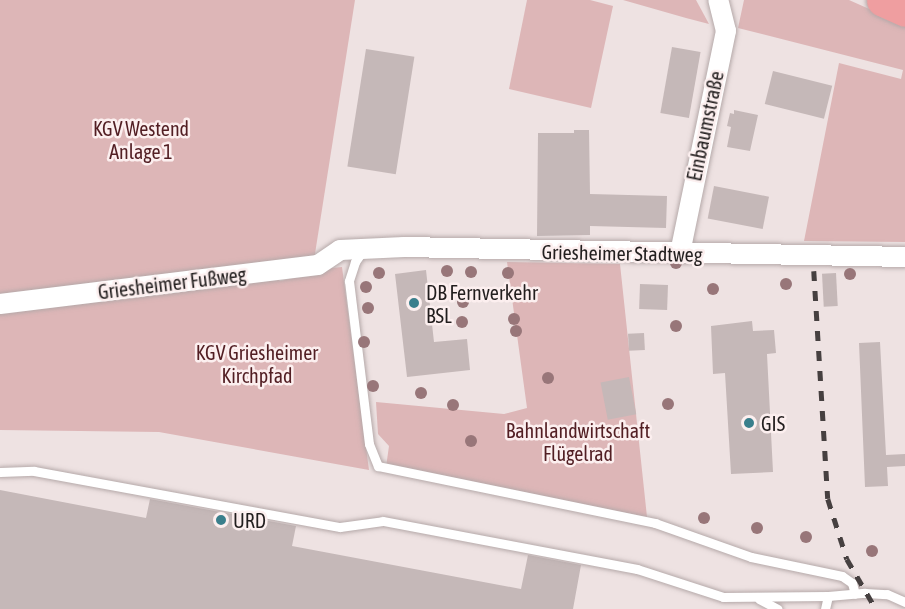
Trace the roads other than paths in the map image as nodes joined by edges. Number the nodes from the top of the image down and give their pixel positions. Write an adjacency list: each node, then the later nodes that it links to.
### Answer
1 (718, 0): 6 (street, Einbaumstraße)
2 (883, 0): 3 (highway)
3 (905, 10)
4 (364, 249): 5 (street, Griesheimer Stadtweg); 6 (street, Griesheimer Stadtweg); 10 (lane)
5 (339, 250): 8 (street, Griesheimer Fußweg)
6 (680, 253): 7 (street, Griesheimer Stadtweg)
7 (905, 257)
8 (0, 304)
9 (0, 472): 12 (lane)
10 (855, 594): 11 (lane); 13 (lane)
11 (828, 596): 12 (lane); 15 (lane)
12 (757, 598): 14 (lane)
13 (905, 602)
14 (778, 609)
15 (825, 609)

